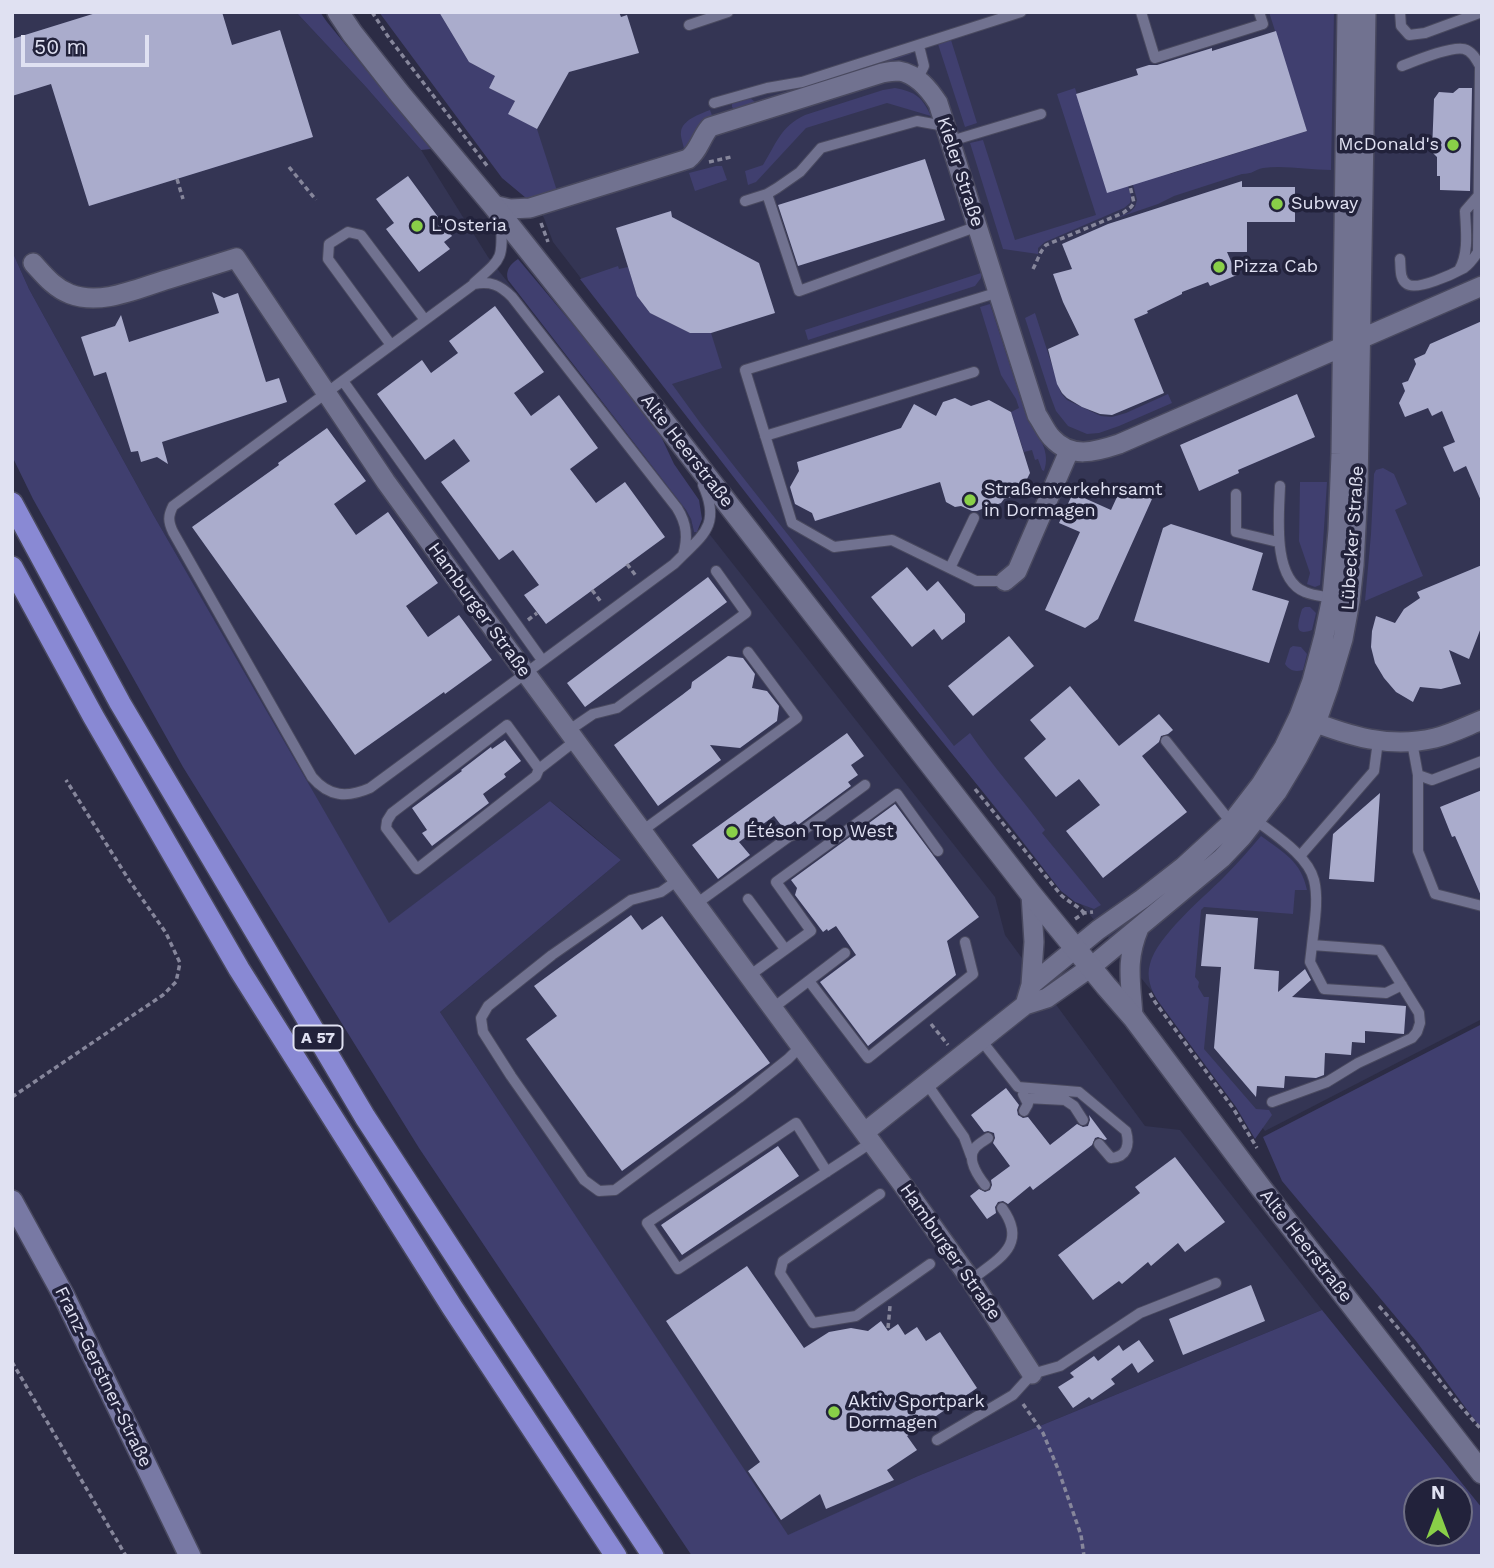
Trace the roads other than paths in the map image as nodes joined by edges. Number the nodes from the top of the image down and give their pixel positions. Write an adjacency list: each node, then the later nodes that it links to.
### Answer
1 (338, 12): 19 (street, Alte Heerstraße)
2 (728, 12): 10 (lane)
3 (1021, 12): 11 (lane)
4 (1141, 12): 5 (lane)
5 (1259, 12)
6 (1347, 12): 29 (street, Lübecker Straße)
7 (1366, 12): 27 (street, Lübecker Straße)
8 (1399, 12): 9 (lane)
9 (1482, 12)
10 (689, 25)
11 (919, 46): 13 (lane); 14 (lane)
12 (1402, 66): 21 (lane)
13 (918, 78): 16 (street, Kieler Straße); 19 (street)
14 (714, 103)
15 (1041, 114): 16 (lane)
16 (948, 132): 17 (lane); 20 (street, Kieler Straße)
17 (767, 194): 18 (lane); 20 (lane)
18 (744, 201)
19 (497, 210): 23 (lane); 35 (street, Alte Heerstraße)
20 (978, 226): 25 (street, Kieler Straße)
21 (1400, 259)
22 (33, 263): 32 (street, Hamburger Straße)
23 (474, 284): 26 (lane); 41 (lane)
24 (1482, 286): 27 (street)
25 (999, 292): 33 (lane); 34 (street, Kieler Straße)
26 (425, 320): 28 (lane); 28 (lane)
27 (1361, 339): 29 (street); 46 (street, Lübecker Straße)
28 (391, 345): 31 (lane)
29 (1342, 347): 34 (street); 46 (street, Lübecker Straße)
30 (974, 372): 33 (lane)
31 (343, 381): 32 (lane); 48 (lane)
32 (326, 393): 49 (street, Hamburger Straße); 49 (lane)
33 (765, 436): 43 (lane)
34 (1069, 451): 45 (street)
35 (691, 455): 41 (lane); 65 (street, Alte Heerstraße)
36 (1279, 486): 40 (lane)
37 (1236, 494): 40 (lane)
38 (12, 503): 108 (highway, A 57)
39 (974, 518): 43 (lane)
40 (1278, 542): 46 (lane)
41 (682, 555): 48 (lane)
42 (12, 568): 107 (highway, A 57)
43 (950, 568): 45 (lane)
44 (716, 571): 52 (lane)
45 (1005, 582)
46 (1341, 599): 50 (street, Lübecker Straße)
47 (748, 652): 61 (lane)
48 (542, 660): 49 (lane)
49 (525, 673): 52 (street, Hamburger Straße)
50 (1308, 719): 54 (street); 60 (street, Lübecker Straße)
51 (1482, 720): 55 (street)
52 (571, 736): 57 (lane); 61 (street, Hamburger Straße)
53 (1166, 741): 60 (lane)
54 (1378, 741): 55 (street); 63 (lane)
55 (1412, 742): 58 (lane)
56 (1482, 761): 58 (lane)
57 (539, 769): 57 (lane)
58 (1418, 775): 68 (lane)
59 (865, 785): 67 (lane)
60 (1242, 822): 63 (lane); 69 (street, Lübecker Straße); 73 (street, Lübecker Straße)
61 (642, 831): 64 (street, Hamburger Straße)
62 (938, 851): 72 (lane)
63 (1300, 856): 71 (lane)
64 (678, 880): 67 (street, Hamburger Straße); 84 (lane)
65 (1031, 894): 73 (street, Alte Heerstraße); 78 (street)
66 (748, 899): 72 (lane)
67 (696, 904): 76 (street, Hamburger Straße)
68 (1482, 906)
69 (1139, 928): 75 (street, Lübecker Straße); 82 (street)
70 (965, 942): 77 (lane)
71 (1312, 945): 79 (lane); 79 (lane)
72 (785, 949): 76 (lane)
73 (1076, 949): 75 (street, Alte Heerstraße); 78 (street)
74 (845, 953): 77 (lane)
75 (1091, 967): 80 (street); 82 (street, Alte Heerstraße)
76 (749, 976): 81 (street, Hamburger Straße)
77 (809, 981): 81 (lane)
78 (1031, 985): 80 (street)
79 (1402, 985): 88 (lane)
80 (1025, 1005): 83 (street)
81 (773, 1008): 84 (street, Hamburger Straße)
82 (1133, 1017): 105 (street, Alte Heerstraße)
83 (981, 1040): 85 (street); 86 (lane)
84 (801, 1046): 91 (street, Hamburger Straße)
85 (926, 1084): 91 (street); 94 (lane)
86 (1018, 1087): 87 (lane); 93 (lane)
87 (1026, 1098): 89 (lane); 90 (lane)
88 (1272, 1102)
89 (1024, 1111)
90 (1083, 1120)
91 (868, 1137): 95 (lane); 101 (street, Hamburger Straße)
92 (989, 1138): 94 (lane)
93 (1100, 1144)
94 (971, 1156): 96 (lane)
95 (827, 1172): 95 (lane)
96 (985, 1185)
97 (880, 1194): 100 (lane)
98 (12, 1201): 106 (main road, Franz-Gerstner-Straße)
99 (1002, 1208): 101 (lane)
100 (930, 1264)
101 (971, 1280): 103 (street, Hamburger Straße)
102 (1216, 1283): 103 (lane)
103 (1032, 1374): 104 (lane)
104 (937, 1440)
105 (1482, 1473)
106 (190, 1556)
107 (616, 1556)
108 (653, 1556)

